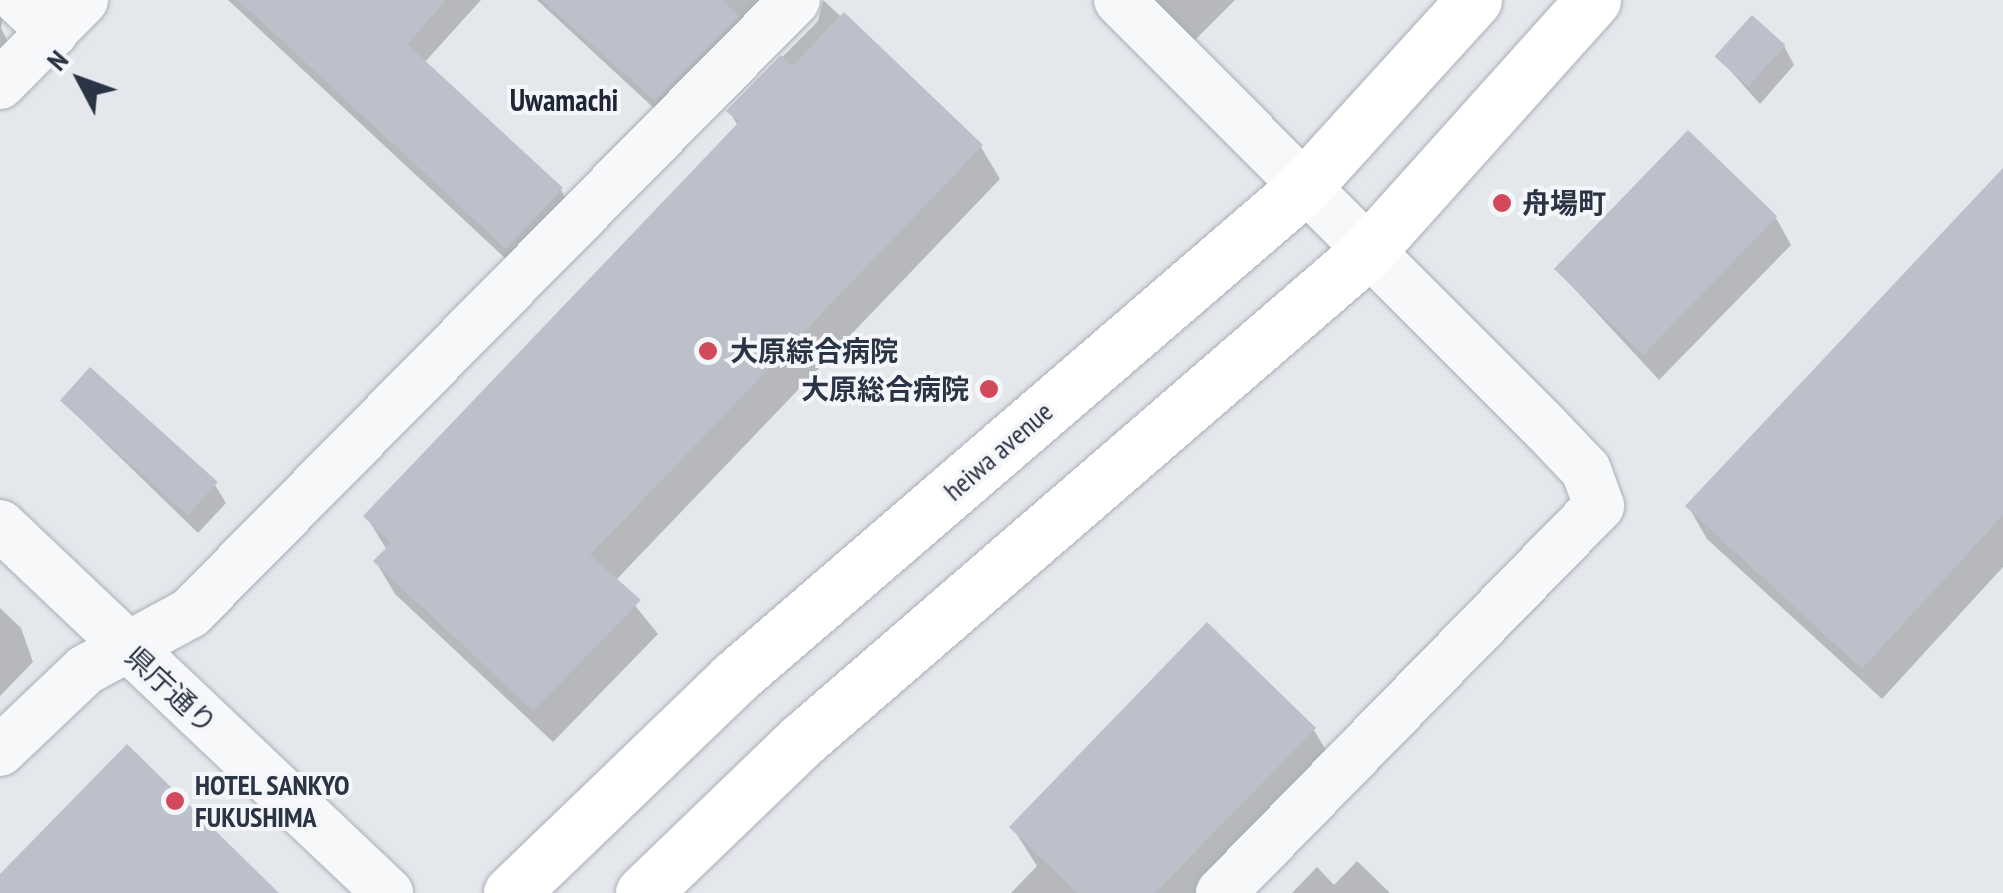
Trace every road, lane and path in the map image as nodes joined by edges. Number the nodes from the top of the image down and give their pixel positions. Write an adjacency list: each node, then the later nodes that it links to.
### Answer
1 (795, 0): 10 (street)
2 (1119, 0): 7 (street)
3 (1474, 0): 7 (highway, heiwa avenue)
4 (1593, 0): 8 (highway)
5 (52, 10): 6 (street)
6 (0, 84)
7 (1301, 190): 8 (street); 13 (highway, heiwa avenue)
8 (1366, 253): 14 (highway); 15 (street)
9 (0, 524): 10 (street, 県庁通り)
10 (126, 649): 11 (street); 12 (street, 県庁通り)
11 (0, 751)
12 (388, 893)
13 (512, 893)
14 (642, 893)
15 (1221, 893)

